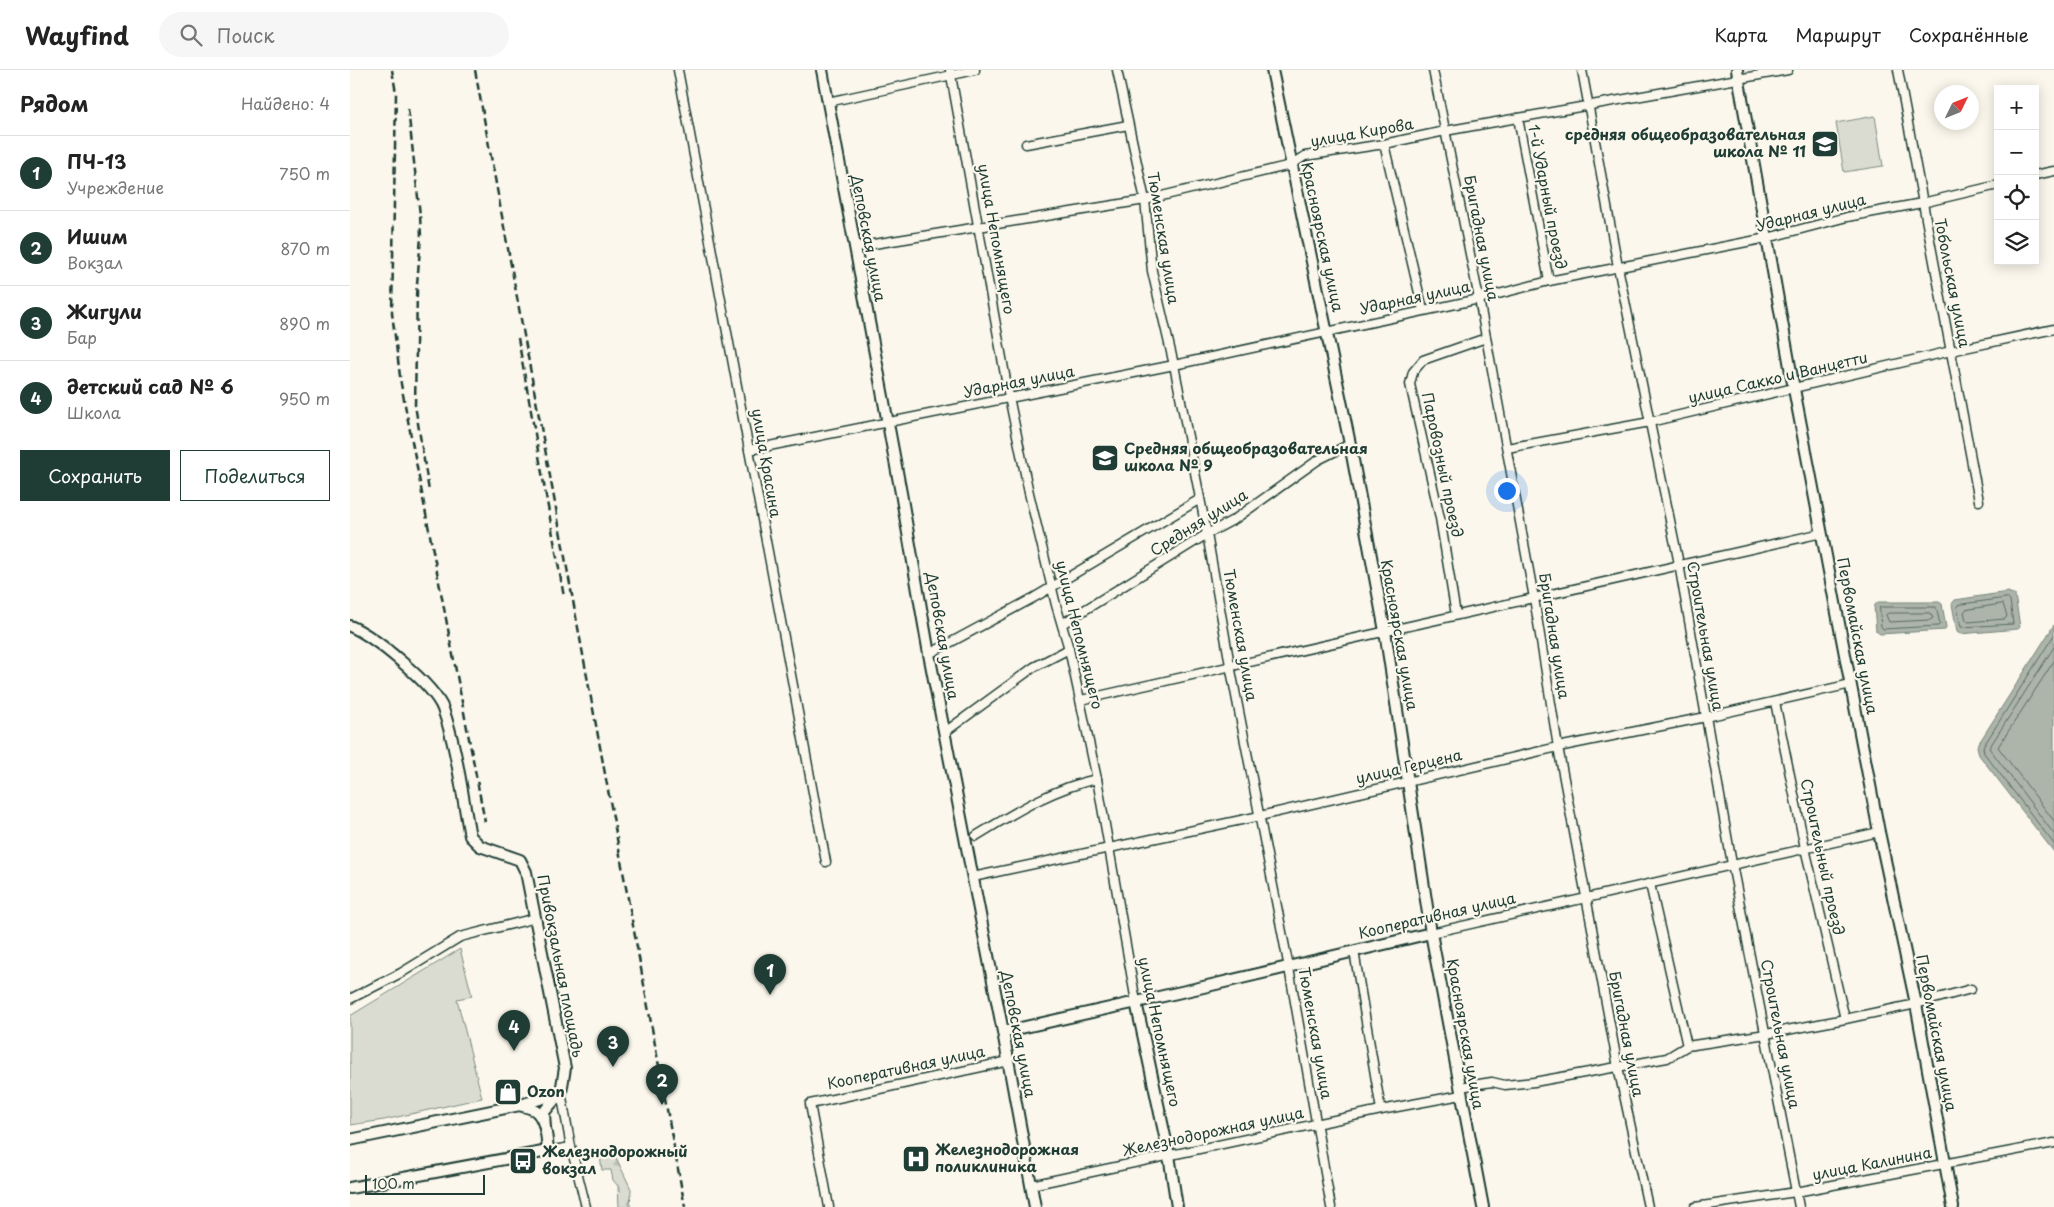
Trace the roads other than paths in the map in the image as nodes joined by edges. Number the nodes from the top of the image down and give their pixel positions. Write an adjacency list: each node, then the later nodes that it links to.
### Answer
1 (678, 70): 43 (street, улица Красина)
2 (822, 70): 12 (street, Деповская улица)
3 (975, 70): 10 (street)
4 (1117, 70): 15 (street, Тюменская улица)
5 (1272, 70): 19 (street, Красноярская улица)
6 (1433, 70): 16 (street, Бригадная улица)
7 (1582, 70): 13 (street, Строительная улица)
8 (1788, 70): 11 (street, улица Кирова)
9 (1898, 70): 24 (street, Тобольская улица)
10 (950, 72): 12 (street); 25 (street, улица Непомнящего)
11 (1737, 75): 13 (street, улица Кирова); 26 (street, Первомайская улица)
12 (828, 102): 27 (street, Деповская улица)
13 (1589, 106): 14 (street, улица Кирова); 28 (street, Строительная улица)
14 (1518, 118): 16 (street, улица Кирова); 29 (street, 1-й Ударный проезд)
15 (1128, 125): 17 (street); 23 (street, Тюменская улица)
16 (1445, 131): 18 (street, улица Кирова); 30 (street, Бригадная улица)
17 (1026, 144)
18 (1384, 144): 19 (street, улица Кирова); 31 (street)
19 (1291, 165): 23 (street, улица Кирова); 33 (street, Красноярская улица)
20 (2054, 171): 21 (street)
21 (2039, 175)
22 (1994, 185): 24 (street, Ударная улица)
23 (1145, 200): 25 (street, улица Кирова); 36 (street, Тюменская улица)
24 (1922, 203): 26 (street, Ударная улица); 35 (street, Тобольская улица)
25 (980, 228): 27 (street, улица Кирова); 38 (street, улица Непомнящего)
26 (1767, 238): 28 (street, Ударная улица); 37 (street, Первомайская улица)
27 (854, 247): 39 (street, Деповская улица)
28 (1618, 267): 29 (street, Ударная улица); 40 (street, Строительная улица)
29 (1549, 281): 30 (street, Ударная улица)
30 (1479, 299): 31 (street, Ударная улица); 34 (street, Бригадная улица)
31 (1423, 310): 33 (street, Ударная улица)
32 (2054, 329): 35 (street, улица Сакко и Ванцетти)
33 (1327, 331): 36 (street, Ударная улица); 41 (street, Красноярская улица)
34 (1486, 338): 42 (street, Бригадная улица); 51 (street, Паровозный проезд)
35 (1951, 351): 37 (street, улица Сакко и Ванцетти); 45 (street, Тобольская улица)
36 (1174, 366): 38 (street, Ударная улица); 44 (street, Тюменская улица)
37 (1794, 389): 40 (street, улица Сакко и Ванцетти); 46 (street, Первомайская улица)
38 (1009, 397): 39 (street, Ударная улица); 49 (street, улица Непомнящего)
39 (887, 422): 43 (street, Ударная улица); 56 (street, Деповская улица)
40 (1650, 422): 42 (street, улица Сакко и Ванцетти); 48 (street, Строительная улица)
41 (1350, 444): 47 (street, Средняя улица); 54 (street, Красноярская улица)
42 (1507, 448): 50 (street, Бригадная улица)
43 (749, 450): 71 (street, улица Красина)
44 (1200, 499): 47 (street, Тюменская улица); 49 (street)
45 (1979, 501)
46 (1822, 533): 48 (street); 58 (street, Первомайская улица)
47 (1207, 534): 52 (street, Средняя улица); 57 (street, Тюменская улица)
48 (1679, 564): 50 (street); 61 (street, Строительная улица)
49 (1051, 586): 52 (street, улица Непомнящего); 56 (street)
50 (1534, 598): 51 (street); 63 (street, Бригадная улица)
51 (1456, 615): 54 (street)
52 (1062, 624): 55 (street, улица Непомнящего)
53 (350, 626): 76 (street, Привокзальная площадь)
54 (1385, 631): 57 (street); 65 (street, Красноярская улица)
55 (1069, 650): 59 (street, улица Непомнящего); 62 (street)
56 (929, 654): 62 (street, Деповская улица)
57 (1230, 666): 59 (street); 66 (street, Тюменская улица)
58 (1851, 684): 60 (street, улица Герцена); 67 (street, Первомайская улица)
59 (1081, 700): 64 (street, улица Непомнящего)
60 (1775, 702): 61 (street, улица Герцена); 70 (street, Строительный проезд)
61 (1706, 717): 63 (street, улица Герцена); 72 (street, Строительная улица)
62 (945, 732): 73 (street, Деповская улица)
63 (1558, 747): 65 (street, улица Герцена); 75 (street, Бригадная улица)
64 (1097, 779): 68 (street); 69 (street, улица Непомнящего)
65 (1408, 782): 66 (street, улица Герцена); 77 (street, Красноярская улица)
66 (1260, 816): 69 (street, улица Герцена); 79 (street, Тюменская улица)
67 (1879, 832): 70 (street, Кооперативная улица); 83 (street, Первомайская улица)
68 (976, 836)
69 (1109, 848): 73 (street, улица Герцена); 82 (street, улица Непомнящего)
70 (1805, 848): 72 (street, Кооперативная улица); 84 (street, Строительный проезд)
71 (826, 862)
72 (1732, 864): 74 (street, Кооперативная улица); 86 (street, Строительная улица)
73 (973, 877): 85 (street, Деповская улица)
74 (1650, 884): 75 (street, Кооперативная улица); 87 (street)
75 (1587, 898): 77 (street, Кооперативная улица); 89 (street, Бригадная улица)
76 (536, 918): 81 (street); 91 (street, Привокзальная площадь)
77 (1431, 933): 78 (street, Кооперативная улица); 90 (street, Красноярская улица)
78 (1354, 951): 79 (street, Кооперативная улица); 93 (street)
79 (1289, 968): 82 (street, Кооперативная улица); 94 (street, Тюменская улица)
80 (1971, 989): 83 (street, Железнодорожная улица)
81 (350, 999)
82 (1136, 1002): 85 (street, Кооперативная улица); 100 (street, улица Непомнящего)
83 (1916, 1004): 84 (street, Железнодорожная улица); 101 (street, Первомайская улица)
84 (1845, 1018): 86 (street, Железнодорожная улица)
85 (1003, 1032): 88 (street, Деповская улица)
86 (1766, 1034): 87 (street, Железнодорожная улица); 104 (street, Строительная улица)
87 (1687, 1046): 89 (street, Железнодорожная улица)
88 (1009, 1061): 102 (street, Деповская улица); 106 (street, Кооперативная улица)
89 (1618, 1067): 90 (street, Железнодорожная улица); 111 (street, Бригадная улица)
90 (1460, 1091): 93 (street, Железнодорожная улица); 110 (street, Красноярская улица)
91 (561, 1092): 92 (street); 95 (street); 98 (street, Привокзальная площадь)
92 (520, 1105): 95 (street); 96 (street)
93 (1381, 1110): 94 (street, Железнодорожная улица)
94 (1317, 1124): 100 (street, Железнодорожная улица); 109 (street, Тюменская улица)
95 (545, 1129): 99 (street)
96 (350, 1140)
97 (2054, 1143): 101 (street, улица Калинина)
98 (571, 1147): 99 (street); 105 (street, Привокзальная площадь)
99 (548, 1151): 103 (street)
100 (1169, 1155): 102 (street, Железнодорожная улица); 108 (street, улица Непомнящего)
101 (1945, 1164): 104 (street, улица Калинина); 114 (street, Первомайская улица)
102 (1030, 1185): 107 (street, Деповская улица)
103 (350, 1188)
104 (1796, 1192): 112 (street, улица Калинина); 113 (street, Строительная улица)
105 (586, 1207)
106 (829, 1207)
107 (1035, 1207)
108 (1177, 1207)
109 (1331, 1207)
110 (1482, 1207)
111 (1648, 1207)
112 (1695, 1207)
113 (1799, 1207)
114 (1953, 1207)

